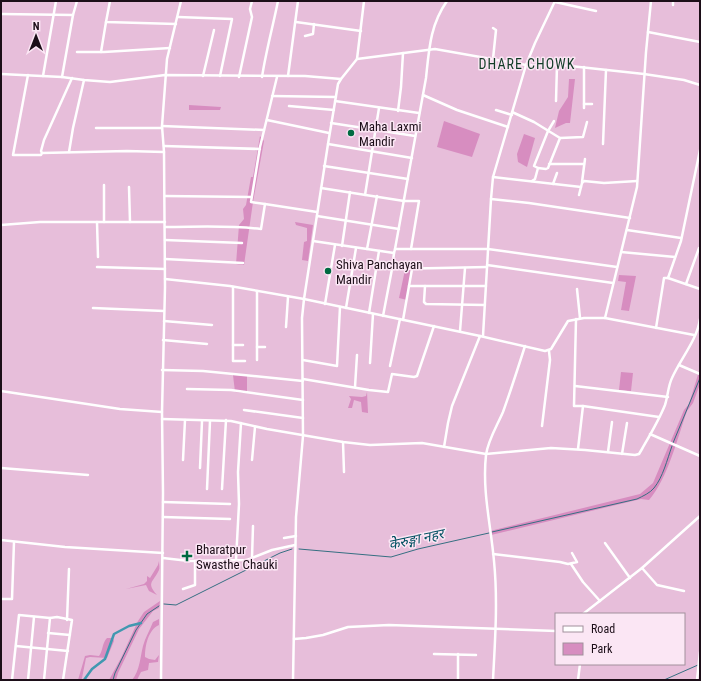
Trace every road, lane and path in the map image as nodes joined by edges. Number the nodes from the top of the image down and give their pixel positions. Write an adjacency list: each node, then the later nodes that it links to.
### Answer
1 (56, 1): 14 (street)
2 (77, 1): 15 (street)
3 (110, 1): 17 (street)
4 (181, 1): 16 (street)
5 (252, 1): 47 (street)
6 (278, 1): 48 (street)
7 (298, 1): 18 (street)
8 (364, 1): 23 (street)
9 (447, 1): 28 (street)
10 (651, 1): 24 (street)
11 (555, 2): 12 (street); 34 (street)
12 (596, 11)
13 (1, 14): 14 (street)
14 (53, 14): 15 (street); 41 (street)
15 (73, 15): 46 (street)
16 (178, 17): 19 (street); 44 (street)
17 (106, 22): 19 (street); 30 (street)
18 (296, 22): 20 (street); 45 (street)
19 (176, 24): 27 (street)
20 (314, 24): 23 (street); 25 (street)
21 (493, 28): 33 (street)
22 (214, 30): 43 (street)
23 (361, 31): 32 (street)
24 (648, 32): 26 (street); 39 (street)
25 (305, 36)
26 (700, 42)
27 (170, 48): 30 (street); 42 (street)
28 (428, 50): 31 (street); 33 (street); 54 (street)
29 (77, 52): 30 (street)
30 (101, 52)
31 (403, 53): 32 (street); 66 (street)
32 (357, 59): 51 (street)
33 (493, 59): 34 (street)
34 (526, 65): 35 (street); 68 (street)
35 (557, 65): 36 (street); 58 (street)
36 (584, 67): 37 (street); 59 (street)
37 (606, 70): 39 (street); 83 (street)
38 (1, 74): 40 (street)
39 (644, 74): 53 (street); 102 (street)
40 (28, 75): 41 (street); 87 (street)
41 (43, 76): 46 (street)
42 (165, 76): 43 (street); 52 (street); 73 (street)
43 (203, 76): 44 (street)
44 (220, 76): 47 (street)
45 (288, 76): 49 (street); 51 (street)
46 (62, 77): 50 (street)
47 (239, 77): 48 (street)
48 (262, 77): 49 (street)
49 (277, 77): 55 (street)
50 (72, 78): 52 (street); 87 (street)
51 (341, 79): 56 (street)
52 (84, 80): 88 (street)
53 (700, 85)
54 (423, 94): 67 (street); 74 (street)
55 (272, 96): 56 (street); 69 (street)
56 (336, 97): 57 (street)
57 (335, 101): 62 (street); 64 (street)
58 (556, 101)
59 (584, 104): 60 (street); 63 (street)
60 (592, 104)
61 (289, 106): 64 (street)
62 (379, 108): 66 (street); 77 (street)
63 (584, 108)
64 (334, 110): 72 (street)
65 (496, 110): 68 (street)
66 (398, 111): 67 (street)
67 (419, 113): 80 (street)
68 (512, 114): 74 (street); 78 (street)
69 (267, 120): 76 (street); 79 (street)
70 (554, 122): 78 (street)
71 (587, 122): 81 (street)
72 (331, 123): 77 (street); 79 (street)
73 (162, 127): 75 (street); 76 (street); 84 (street)
74 (508, 127): 99 (street)
75 (96, 128)
76 (264, 130): 85 (street)
77 (376, 130): 80 (street); 90 (street)
78 (549, 130): 81 (street); 96 (street)
79 (330, 133): 82 (street)
80 (416, 136): 91 (street)
81 (560, 138): 93 (street)
82 (328, 144): 90 (street); 95 (street)
83 (603, 144)
84 (164, 146): 85 (street); 89 (street)
85 (260, 149): 114 (street)
86 (700, 150): 131 (street)
87 (42, 152): 88 (street)
88 (69, 152): 89 (street)
89 (164, 152): 112 (street)
90 (372, 152): 91 (street); 98 (street)
91 (412, 158): 100 (street)
92 (585, 159): 94 (street)
93 (549, 164): 94 (street); 96 (street)
94 (584, 164): 103 (street)
95 (324, 166): 98 (street); 108 (street)
96 (538, 168): 101 (street)
97 (557, 172): 104 (street)
98 (368, 173): 100 (street); 110 (street)
99 (493, 177): 101 (street); 115 (street)
100 (408, 179): 116 (street)
101 (532, 181): 104 (street)
102 (637, 181): 103 (street); 120 (street)
103 (582, 183): 107 (street)
104 (553, 184): 107 (street)
105 (104, 185): 123 (street)
106 (129, 187): 124 (street)
107 (580, 187): 111 (street)
108 (321, 188): 109 (street); 118 (street)
109 (350, 192): 110 (street); 121 (street)
110 (365, 195): 113 (street)
111 (579, 195)
112 (165, 196): 114 (street); 125 (street)
113 (377, 196): 116 (street); 126 (street)
114 (251, 197): 117 (street)
115 (491, 199): 120 (street); 142 (street)
116 (404, 201): 129 (street); 141 (street)
117 (265, 204): 118 (street); 128 (street)
118 (317, 212): 119 (street)
119 (316, 216): 121 (street); 133 (street)
120 (630, 218): 130 (street)
121 (346, 220): 126 (street); 136 (street)
122 (97, 222): 123 (street); 127 (street); 146 (street)
123 (104, 222): 124 (street)
124 (130, 222): 125 (street)
125 (165, 222): 128 (street)
126 (371, 224): 129 (street); 139 (street)
127 (1, 225)
128 (165, 227): 132 (street)
129 (399, 229): 140 (street)
130 (627, 230): 131 (street); 144 (street)
131 (681, 238): 147 (street)
132 (165, 240): 134 (street); 148 (street)
133 (313, 241): 135 (street); 170 (street)
134 (242, 242)
135 (335, 245): 136 (street); 171 (street)
136 (342, 246): 137 (street)
137 (356, 248): 139 (street); 176 (street)
138 (699, 248): 160 (street)
139 (367, 249): 143 (street)
140 (396, 249): 141 (street); 145 (street)
141 (411, 249): 142 (street)
142 (488, 249): 150 (street); 152 (street)
143 (379, 251): 145 (street); 178 (street)
144 (621, 252): 147 (street); 152 (street)
145 (394, 253): 156 (street)
146 (98, 257)
147 (676, 257): 157 (street)
148 (165, 259): 149 (street); 155 (street)
149 (243, 263)
150 (487, 266): 154 (street); 159 (street); 164 (street)
151 (97, 267): 155 (street)
152 (617, 267): 159 (street)
153 (412, 268): 154 (street); 156 (street); 161 (street)
154 (465, 268): 163 (street)
155 (165, 269): 158 (street)
156 (392, 269): 180 (street)
157 (668, 278): 160 (street); 190 (street)
158 (165, 279): 165 (street); 177 (street)
159 (613, 283): 182 (street)
160 (686, 284): 167 (street)
161 (409, 286): 162 (street); 183 (street)
162 (425, 286): 163 (street); 172 (street)
163 (464, 286): 164 (street); 172 (street)
164 (486, 286): 173 (street)
165 (232, 287): 168 (street); 196 (street)
166 (577, 289): 181 (street)
167 (700, 289)
168 (257, 291): 169 (street); 199 (street)
169 (288, 297): 170 (street); 189 (street)
170 (304, 300): 171 (street); 204 (street)
171 (325, 304): 174 (street)
172 (462, 305): 173 (street); 191 (street)
173 (485, 305): 193 (street)
174 (340, 307): 176 (street); 204 (street)
175 (93, 308): 177 (street)
176 (346, 308): 178 (street)
177 (164, 311): 186 (street)
178 (369, 313): 179 (street)
179 (373, 314): 180 (street); 206 (street)
180 (383, 316): 183 (street)
181 (580, 318): 182 (street); 184 (street)
182 (605, 318): 190 (street)
183 (401, 319): 188 (street); 208 (street)
184 (576, 319): 201 (street); 212 (street)
185 (700, 319): 192 (street)
186 (164, 321): 187 (street); 194 (street)
187 (212, 325)
188 (434, 326): 191 (street); 213 (street)
189 (286, 327)
190 (656, 328): 192 (street)
191 (460, 332): 193 (street)
192 (694, 335): 207 (street)
193 (482, 336): 198 (street); 236 (street)
194 (163, 340): 195 (street); 209 (street)
195 (207, 344)
196 (233, 345): 197 (street); 205 (street)
197 (243, 345)
198 (525, 346): 201 (street); 239 (street)
199 (257, 347): 200 (street); 203 (street)
200 (265, 347)
201 (549, 350): 231 (street)
202 (357, 355): 213 (street)
203 (257, 360)
204 (303, 360): 211 (street)
205 (245, 361)
206 (370, 363)
207 (679, 365): 210 (street); 216 (street)
208 (390, 366)
209 (162, 370): 211 (street); 220 (street)
210 (700, 374)
211 (303, 380): 213 (street); 217 (street)
212 (575, 386): 216 (street); 218 (street)
213 (355, 387)
214 (187, 389): 217 (street)
215 (1, 391): 220 (street)
216 (668, 397): 221 (street)
217 (303, 400): 222 (street)
218 (583, 406): 221 (street); 237 (street)
219 (244, 410): 222 (street)
220 (162, 412): 223 (street)
221 (659, 417): 233 (street)
222 (303, 418): 234 (street)
223 (162, 419): 224 (street); 250 (street)
224 (185, 420): 226 (street); 242 (street)
225 (226, 420): 227 (street); 229 (street); 249 (street)
226 (202, 421): 227 (street); 245 (street)
227 (210, 421): 248 (street)
228 (612, 422): 238 (street)
229 (241, 423): 232 (street); 267 (street)
230 (627, 423): 240 (street)
231 (542, 426)
232 (255, 427): 234 (street); 243 (street)
233 (650, 434): 240 (street); 241 (street)
234 (303, 436): 235 (street); 256 (street)
235 (343, 442): 236 (street); 246 (street)
236 (444, 447): 239 (street)
237 (578, 449): 238 (street); 239 (street)
238 (608, 452): 240 (street)
239 (486, 454): 264 (street)
240 (622, 454)
241 (700, 456)
242 (183, 460)
243 (252, 460)
244 (1, 468): 247 (street)
245 (200, 468)
246 (344, 472)
247 (88, 475)
248 (207, 489)
249 (222, 489)
250 (163, 502): 251 (street); 253 (street)
251 (230, 504)
252 (700, 516): 270 (street)
253 (163, 517): 254 (street); 262 (street)
254 (230, 518)
255 (253, 526): 266 (street)
256 (296, 536): 257 (street); 261 (street)
257 (284, 538)
258 (1, 540): 259 (street)
259 (14, 542): 262 (street); 275 (street)
260 (605, 543): 272 (street)
261 (295, 545): 266 (street); 285 (street)
262 (163, 553): 265 (street)
263 (572, 553): 269 (street)
264 (494, 554): 269 (street); 281 (street)
265 (163, 558): 268 (street); 299 (street)
266 (252, 558): 267 (street)
267 (236, 560): 268 (street)
268 (195, 561): 273 (street)
269 (570, 564): 276 (street)
270 (642, 568): 272 (street); 274 (street)
271 (69, 569): 280 (street)
272 (630, 578): 276 (street)
273 (183, 589)
274 (684, 591)
275 (1, 599)
276 (600, 602): 277 (street)
277 (584, 613)
278 (34, 617): 279 (street); 286 (street); 287 (street)
279 (50, 618): 280 (street); 283 (street)
280 (67, 620): 284 (street)
281 (496, 629): 282 (street); 285 (street); 302 (street)
282 (555, 631)
283 (48, 633): 284 (street); 288 (street)
284 (70, 635): 289 (street)
285 (294, 638): 300 (street)
286 (16, 646): 287 (street); 295 (street)
287 (31, 647): 288 (street); 296 (street)
288 (47, 648): 289 (street); 297 (street)
289 (68, 651): 298 (street)
290 (700, 652): 304 (street)
291 (434, 654): 292 (street)
292 (458, 654): 293 (street); 301 (street)
293 (476, 654)
294 (580, 665): 303 (street)
295 (12, 680)
296 (28, 680)
297 (44, 680)
298 (63, 680)
299 (161, 680)
300 (293, 680)
301 (458, 680)
302 (492, 680)
303 (578, 680)
304 (697, 680)

